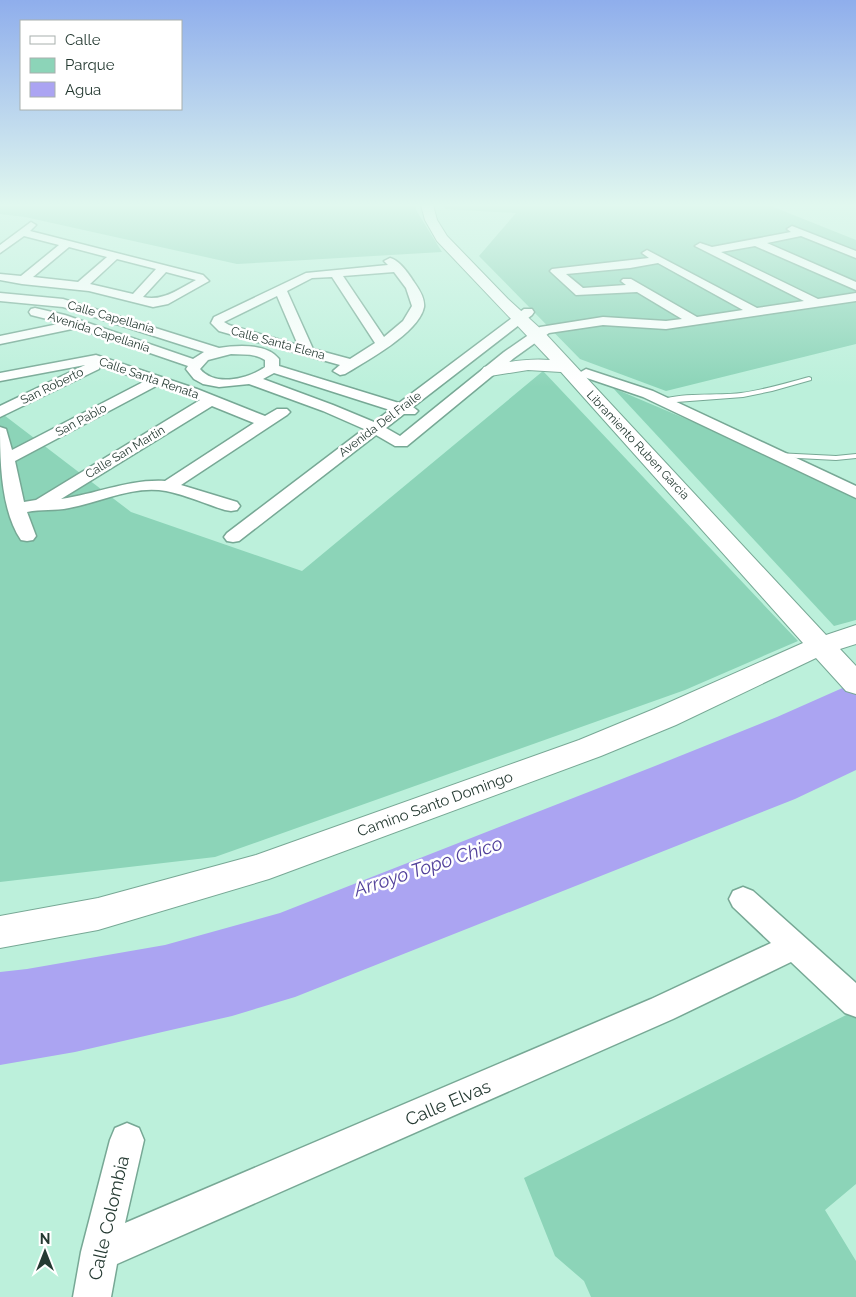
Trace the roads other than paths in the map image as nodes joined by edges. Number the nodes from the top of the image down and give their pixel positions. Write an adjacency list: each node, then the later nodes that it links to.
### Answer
1 (40, 266): 16 (street)
2 (103, 266): 17 (street)
3 (153, 266): 12 (street)
4 (383, 266): 13 (street, Calle Santa Elena)
5 (394, 266): 37 (street, Calle Santa Elena)
6 (469, 266): 29 (street, Libramiento Ruben Garcia)
7 (479, 266): 29 (street, Libramiento Ruben Garcia)
8 (624, 266): 19 (street)
9 (669, 266): 28 (street)
10 (740, 266): 24 (street)
11 (809, 266): 18 (street)
12 (163, 268): 23 (street); 23 (street)
13 (335, 273): 20 (street, Calle Santa Elena); 37 (street)
14 (0, 277): 16 (street)
15 (622, 278): 19 (street)
16 (22, 280): 17 (street)
17 (80, 286): 23 (street); 25 (street); 26 (street)
18 (856, 286)
19 (639, 288): 30 (street)
20 (280, 289): 36 (street, Calle Santa Elena); 39 (street)
21 (0, 297): 26 (street, Calle Capellanía)
22 (856, 297): 24 (street)
23 (136, 298)
24 (817, 302): 28 (street)
25 (64, 303): 26 (street); 40 (street, Calle Capellanía)
26 (46, 307): 27 (street, Avenida Capellanía); 31 (street, Avenida Capellanía)
27 (0, 309)
28 (756, 312): 30 (street)
29 (524, 315): 33 (street, Libramiento Ruben Garcia); 38 (street, Avenida Del Fraile)
30 (695, 321): 33 (street)
31 (78, 324): 34 (street); 44 (street, Avenida Capellanía)
32 (0, 330): 34 (street)
33 (541, 332): 41 (street, Avenida Del Fraile); 47 (street, Libramiento Ruben Garcia)
34 (27, 334): 35 (street)
35 (0, 340)
36 (278, 342): 39 (street, Calle Santa Elena); 42 (street)
37 (382, 343): 45 (street, Calle Santa Elena)
38 (480, 348): 41 (street); 60 (street, Avenida Del Fraile)
39 (307, 350): 45 (street, Calle Santa Elena)
40 (219, 352): 42 (street); 44 (street)
41 (509, 356): 46 (street, Avenida Del Fraile)
42 (264, 358): 53 (street); 56 (street)
43 (104, 361): 49 (street, Calle Santa Renata); 51 (street, Calle Santa Renata); 61 (street, San Roberto)
44 (195, 364): 52 (street)
45 (352, 364): 48 (street, Calle Santa Elena)
46 (490, 371): 47 (street); 63 (street, Avenida Del Fraile)
47 (577, 371): 58 (street); 77 (street, Libramiento Ruben Garcia)
48 (340, 372)
49 (0, 377)
50 (810, 379): 58 (lane)
51 (156, 380): 54 (street, Calle Santa Renata); 69 (street, San Pablo)
52 (206, 380): 53 (street); 54 (street); 55 (street)
53 (251, 380): 59 (street)
54 (174, 386): 55 (street, Calle Santa Renata)
55 (192, 392): 57 (street, Calle Santa Renata)
56 (347, 393): 59 (street); 60 (street)
57 (210, 400): 64 (street, Calle Santa Renata); 72 (street, Calle San Martin)
58 (663, 401): 67 (street)
59 (326, 406): 65 (street)
60 (401, 408): 63 (street); 65 (street, Avenida Del Fraile)
61 (0, 412)
62 (282, 412): 64 (street)
63 (432, 418): 65 (street, Avenida Del Fraile)
64 (265, 422): 70 (street)
65 (375, 428): 76 (street, Avenida Del Fraile)
66 (0, 432): 69 (street)
67 (776, 455): 68 (lane); 71 (street)
68 (856, 456)
69 (6, 459): 74 (street)
70 (168, 486): 72 (street); 73 (street)
71 (856, 493)
72 (40, 504): 74 (street)
73 (231, 506)
74 (17, 509): 75 (street)
75 (27, 536)
76 (233, 537)
77 (841, 655): 79 (street, Camino Santo Domingo)
78 (743, 899): 80 (street)
79 (0, 932)
80 (794, 947): 81 (street); 83 (street, Calle Elvas)
81 (856, 1003)
82 (127, 1140): 83 (street, Calle Colombia)
83 (100, 1252): 84 (street, Calle Colombia)
84 (92, 1297)

